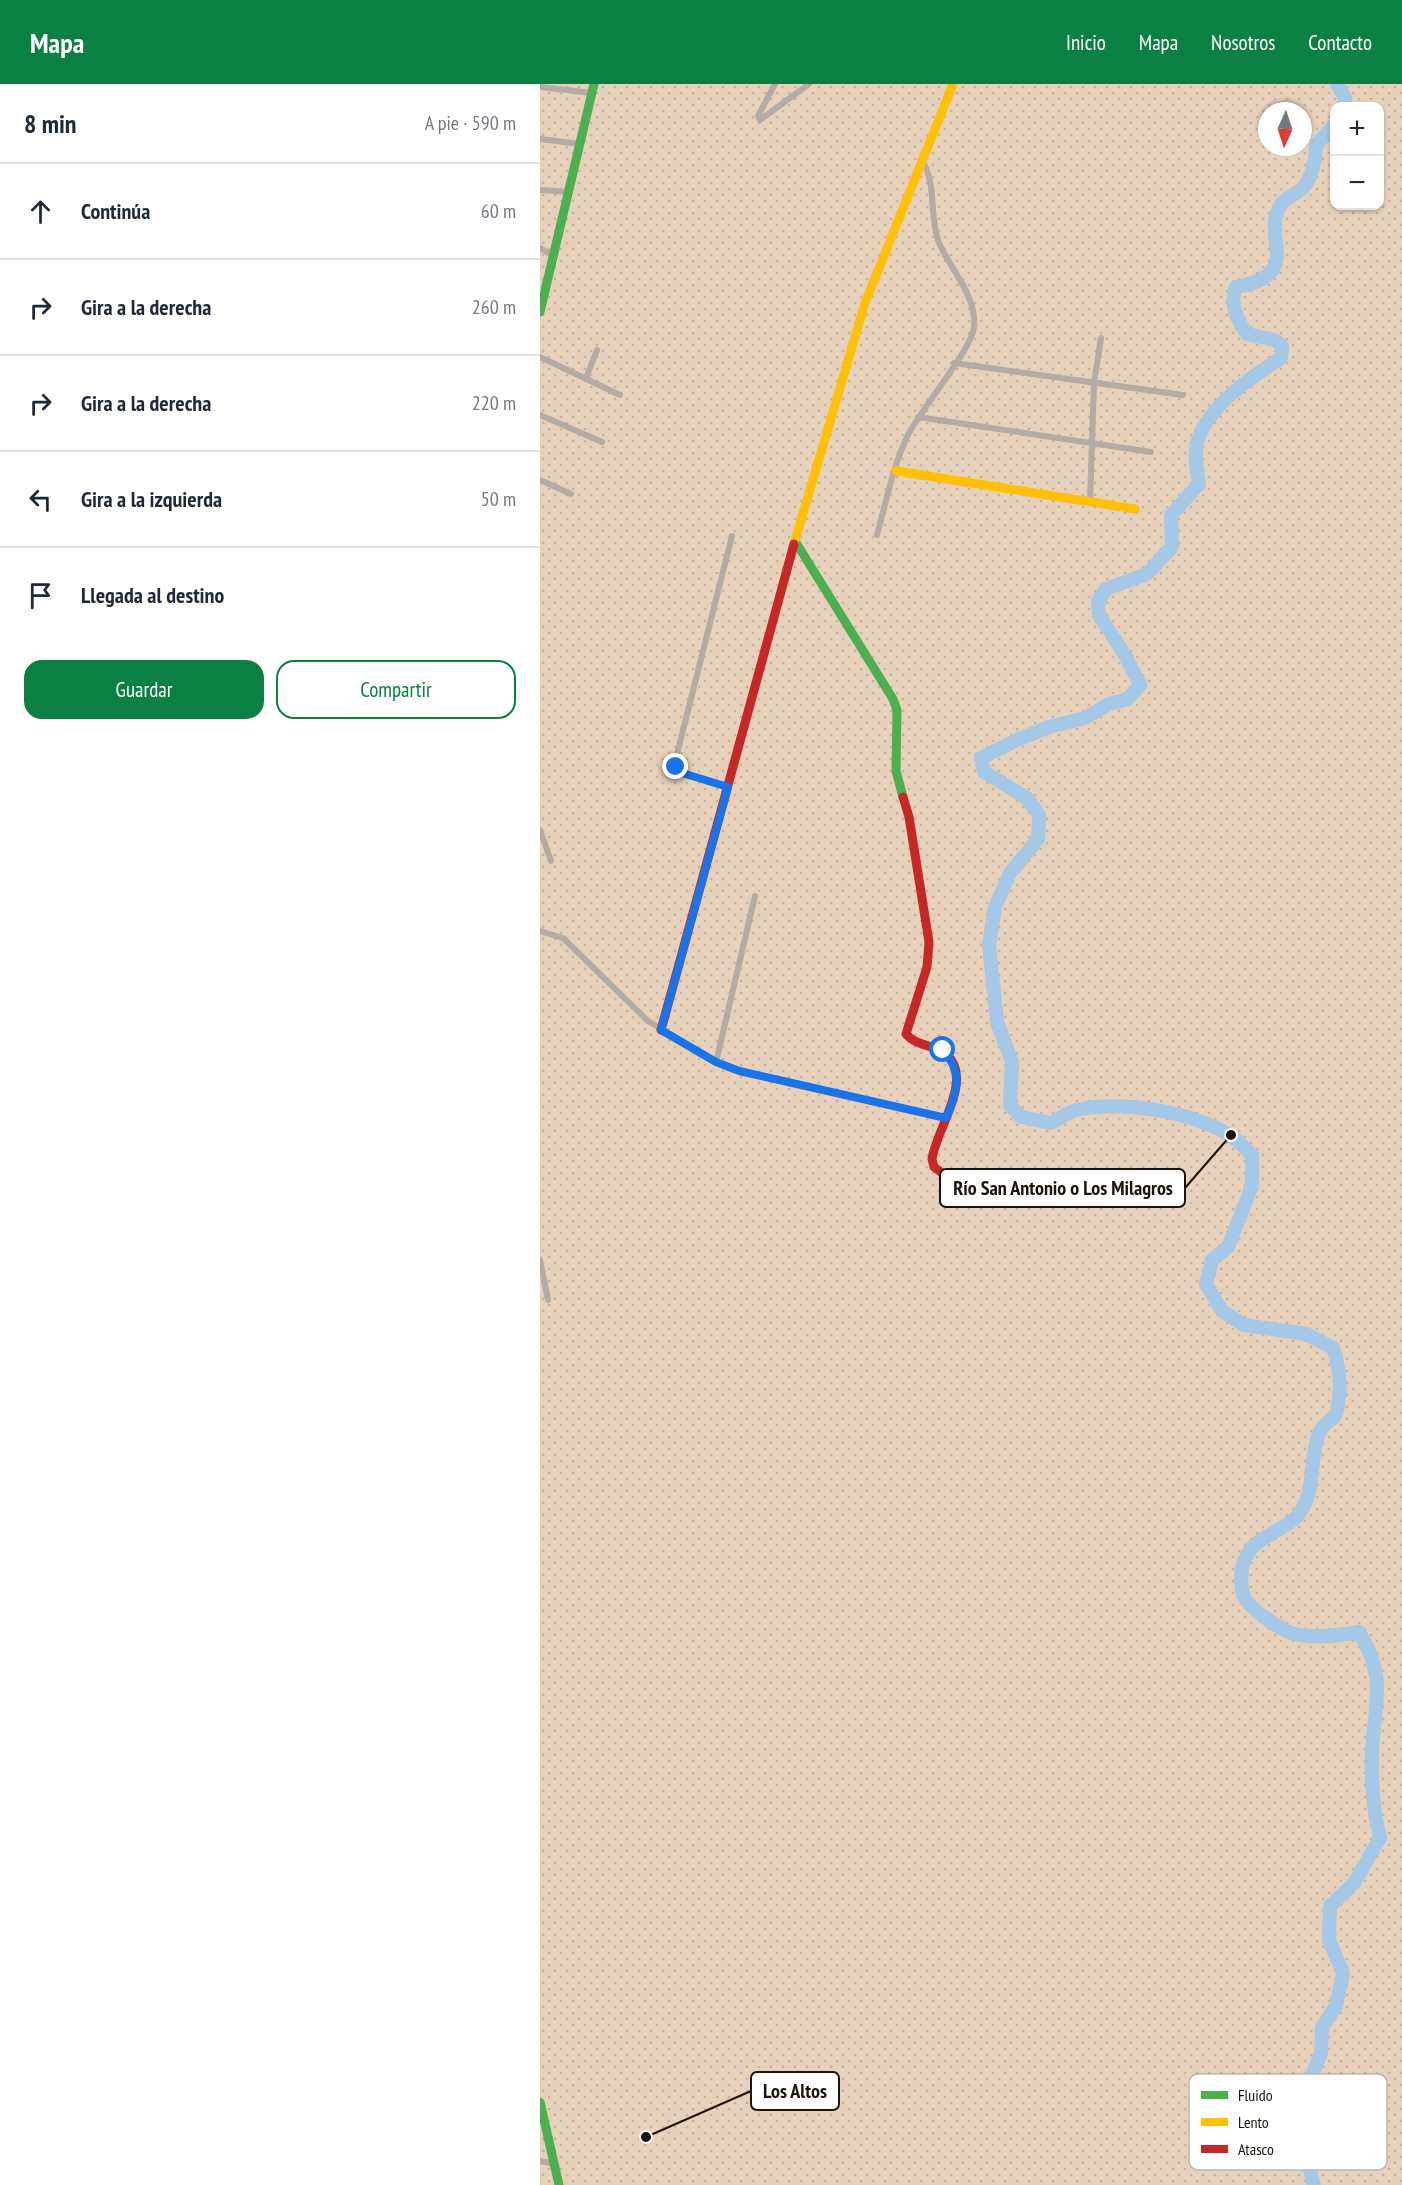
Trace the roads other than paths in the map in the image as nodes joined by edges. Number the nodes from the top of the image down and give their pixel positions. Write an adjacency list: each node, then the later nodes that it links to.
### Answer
1 (775, 84): 2 (street)
2 (809, 84)
3 (953, 84): 8 (street)
4 (540, 87): 5 (street)
5 (593, 88): 7 (street)
6 (540, 139): 7 (street)
7 (580, 144): 10 (street)
8 (921, 160): 17 (street); 34 (street)
9 (540, 190): 10 (street)
10 (569, 192): 12 (street)
11 (540, 248): 12 (street)
12 (555, 256): 13 (street)
13 (540, 312)
14 (1101, 338): 19 (street)
15 (597, 350): 18 (street)
16 (540, 357): 18 (street)
17 (954, 363): 19 (street); 23 (street)
18 (586, 378): 20 (street)
19 (1094, 383): 21 (street); 25 (street)
20 (620, 395)
21 (1183, 395)
22 (540, 415): 24 (street)
23 (918, 417): 25 (street); 27 (street)
24 (602, 442)
25 (1092, 443): 26 (street); 30 (street)
26 (1151, 452)
27 (896, 471): 30 (street); 32 (street)
28 (540, 480): 29 (street)
29 (571, 494)
30 (1090, 502): 31 (street)
31 (1135, 509)
32 (877, 535)
33 (732, 536): 35 (street)
34 (795, 541): 35 (street); 42 (street)
35 (728, 787): 40 (street)
36 (540, 830): 37 (street)
37 (550, 861)
38 (755, 896): 41 (street)
39 (540, 931): 40 (street)
40 (661, 1030): 41 (street)
41 (716, 1062): 42 (street)
42 (946, 1118): 43 (street)
43 (953, 1181)
44 (540, 1260): 45 (street)
45 (548, 1300)
46 (540, 2102): 48 (street)
47 (540, 2161): 48 (street)
48 (556, 2164): 49 (street)
49 (559, 2185)

